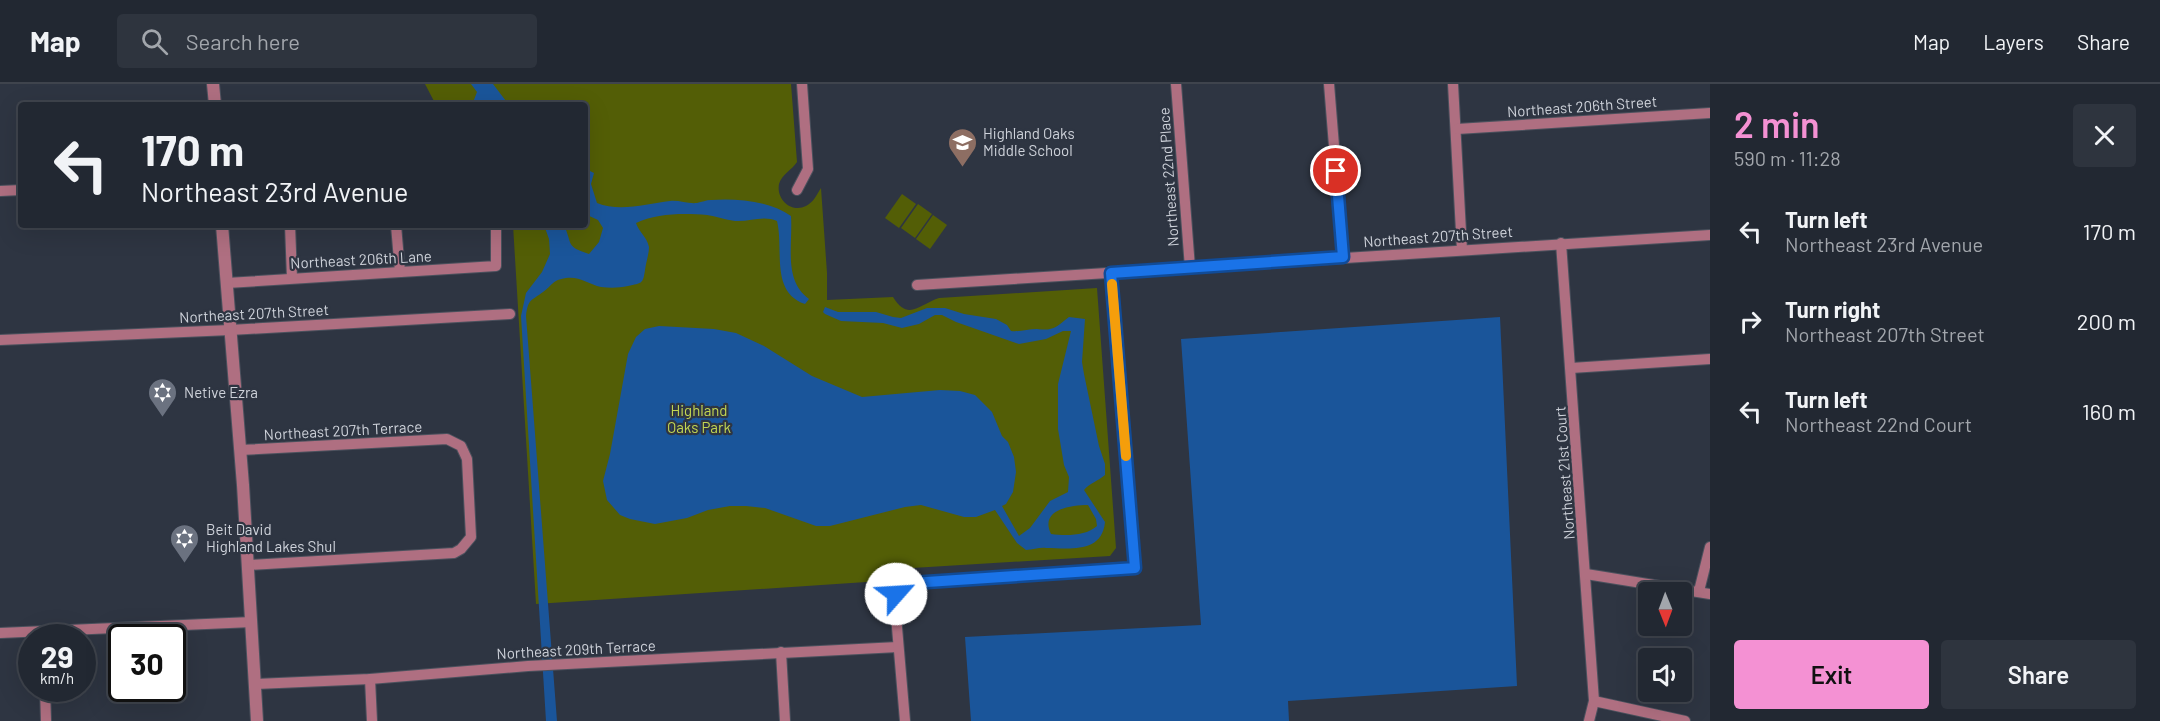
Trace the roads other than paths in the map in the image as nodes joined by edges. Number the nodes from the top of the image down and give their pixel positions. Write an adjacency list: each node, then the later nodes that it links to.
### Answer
1 (213, 84): 6 (street)
2 (802, 84): 10 (street)
3 (1176, 84): 20 (street, Northeast 22nd Place)
4 (1329, 84): 19 (street)
5 (1453, 84): 8 (street)
6 (215, 102)
7 (1710, 113): 8 (street, Northeast 206th Street)
8 (1457, 129): 18 (street)
9 (18, 190): 11 (street)
10 (797, 190)
11 (0, 191)
12 (222, 228): 24 (street)
13 (290, 228): 23 (street)
14 (396, 228): 21 (street)
15 (496, 228): 21 (street, Northeast 206th Lane)
16 (1710, 235): 17 (street, Northeast 207th Street)
17 (1561, 243): 18 (street, Northeast 207th Street); 30 (street, Northeast 21st Court)
18 (1462, 250): 19 (street, Northeast 207th Street)
19 (1343, 257): 20 (street, Northeast 207th Street)
20 (1190, 268): 22 (street, Northeast 207th Street)
21 (400, 272): 23 (street, Northeast 206th Lane)
22 (1111, 273): 25 (street, Northeast 207th Street); 40 (street)
23 (292, 278): 24 (street, Northeast 206th Lane)
24 (227, 283): 27 (street)
25 (917, 285)
26 (510, 314): 27 (street, Northeast 207th Street)
27 (230, 330): 28 (street, Northeast 207th Street); 31 (street)
28 (0, 340)
29 (1710, 359): 30 (street)
30 (1571, 368): 34 (street, Northeast 21st Court)
31 (240, 450): 33 (street); 33 (street, Northeast 207th Terrace)
32 (1710, 547): 35 (street)
33 (248, 565): 36 (street)
34 (1586, 574): 35 (street); 44 (street, Northeast 21st Court)
35 (1705, 593)
36 (252, 622): 37 (street); 43 (street)
37 (96, 631)
38 (0, 633): 39 (street)
39 (18, 633)
40 (898, 647): 41 (street, Northeast 209th Terrace); 50 (street)
41 (781, 652): 42 (street, Northeast 209th Terrace); 49 (street)
42 (370, 679): 43 (street, Northeast 209th Terrace); 48 (street)
43 (256, 684): 47 (street)
44 (1594, 701): 51 (street, Northeast 21st Court); 52 (street)
45 (45, 702): 46 (street)
46 (46, 721)
47 (257, 721)
48 (372, 721)
49 (785, 721)
50 (904, 721)
51 (1589, 721)
52 (1685, 721)

